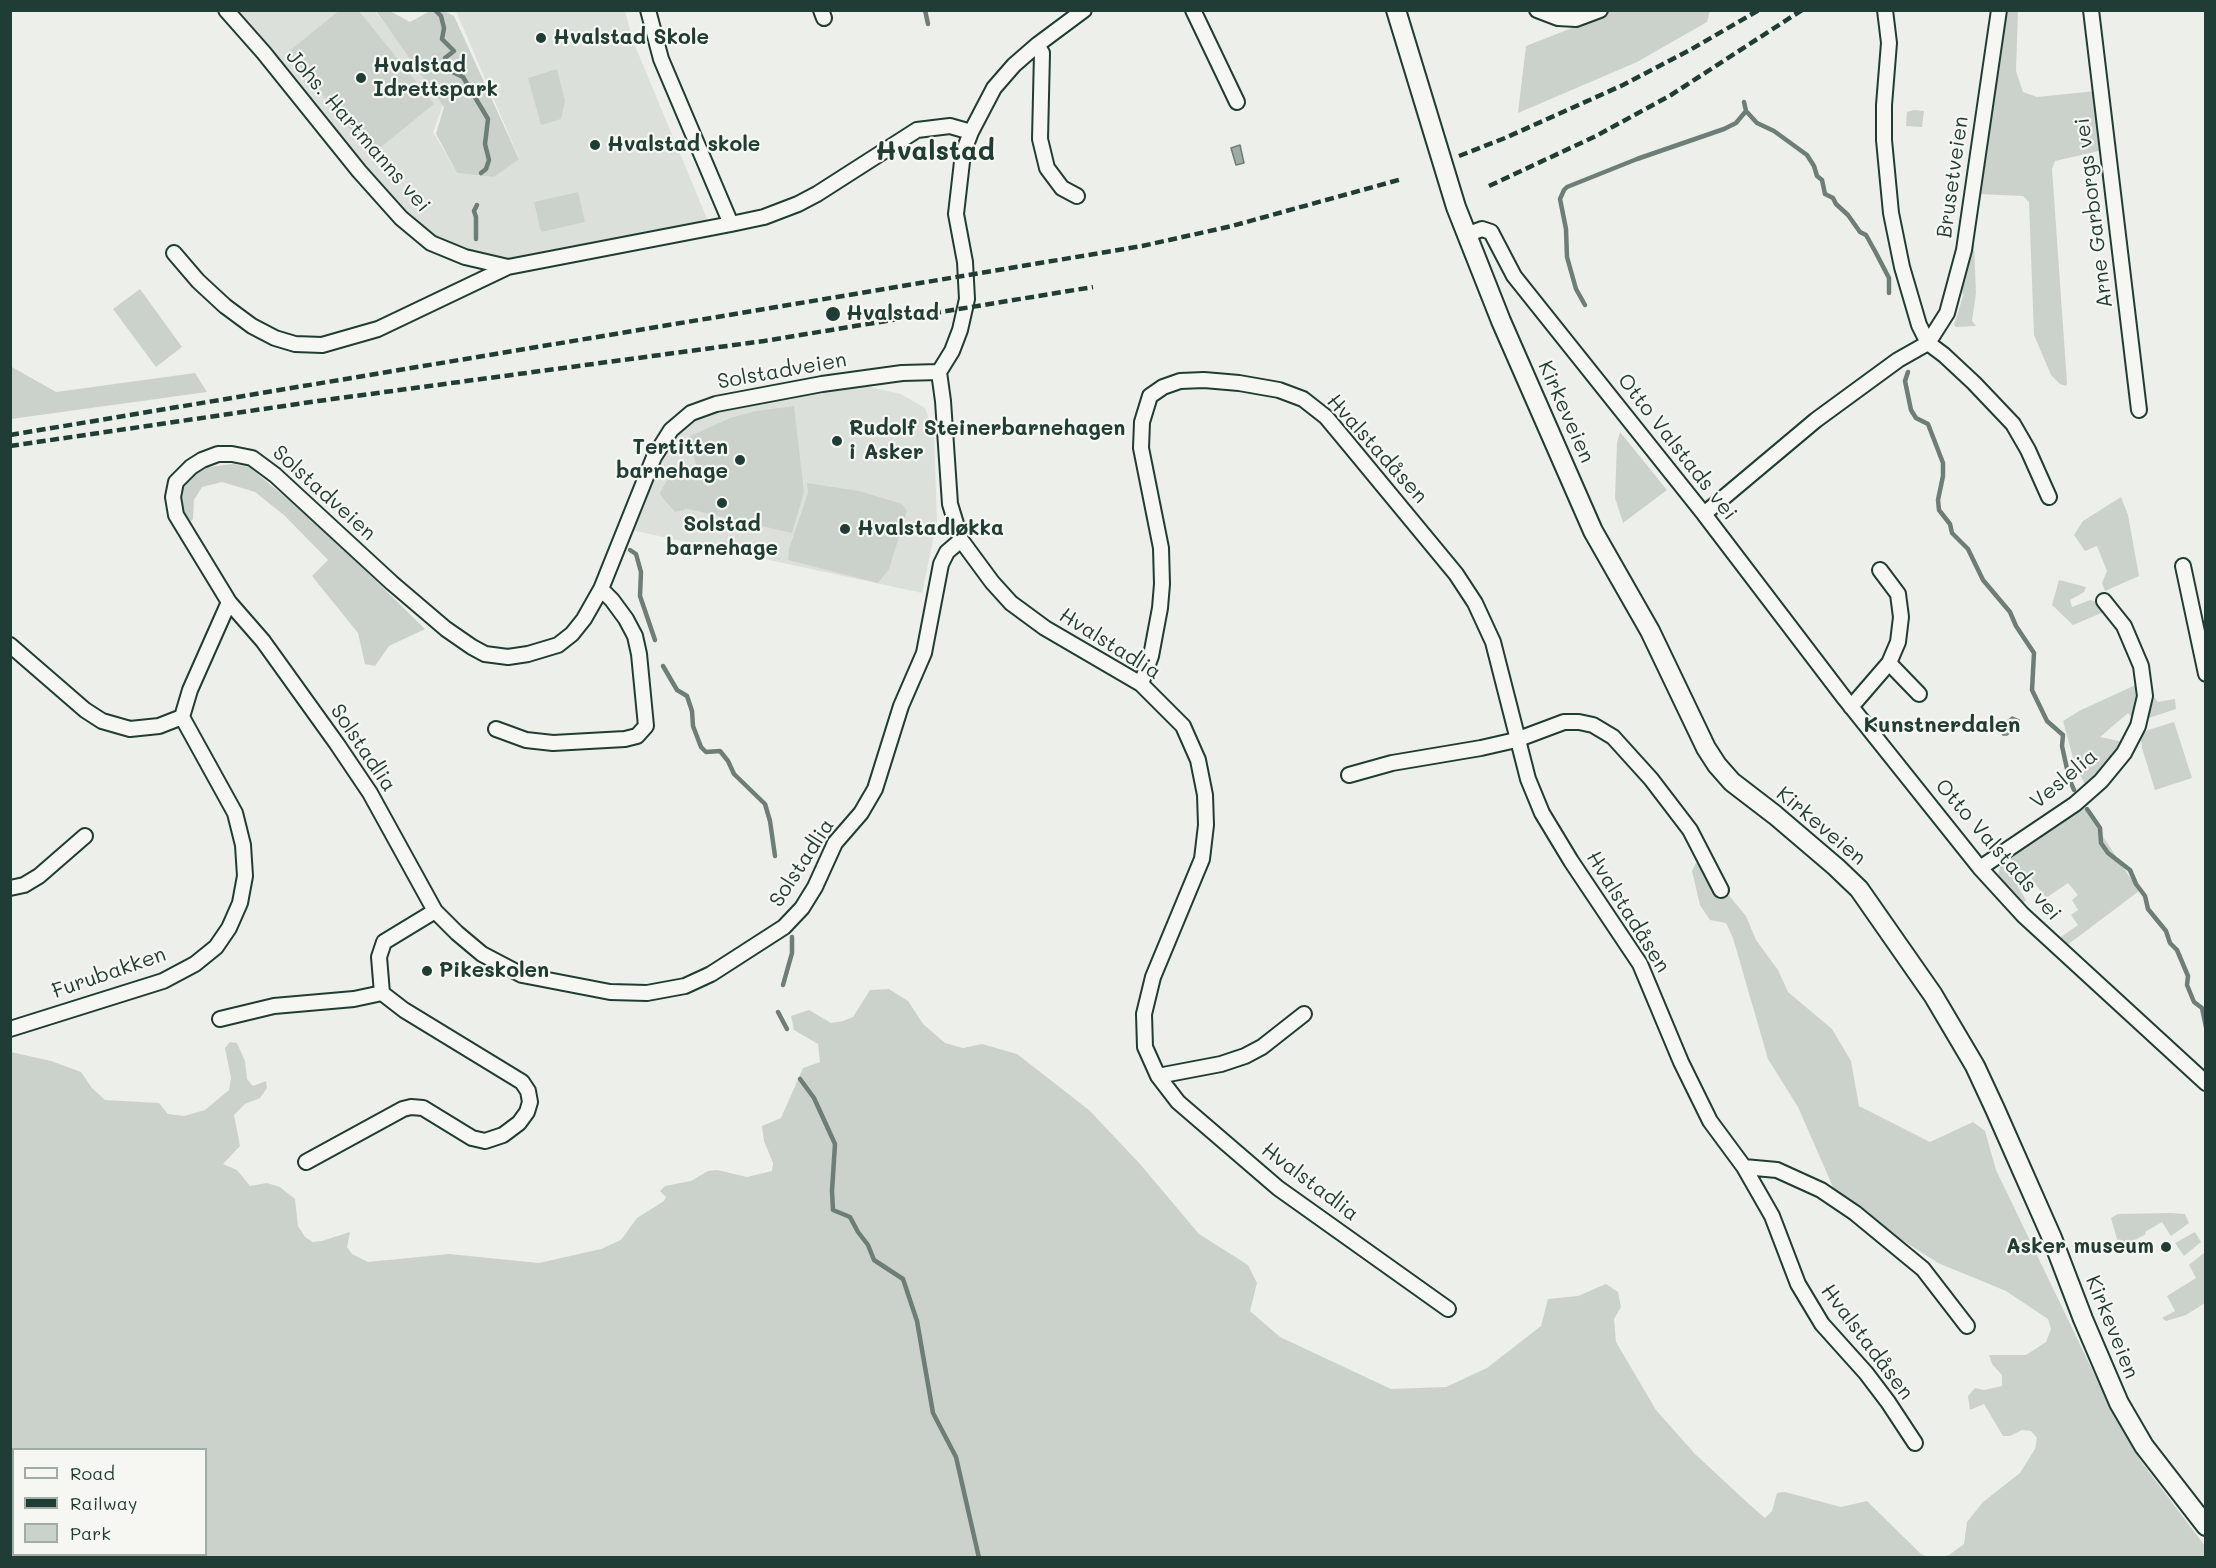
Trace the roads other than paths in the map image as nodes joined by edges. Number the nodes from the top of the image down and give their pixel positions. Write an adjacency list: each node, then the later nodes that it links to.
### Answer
1 (226, 10): 20 (street, Johs. Hartmanns vei)
2 (648, 10): 17 (street)
3 (1084, 10): 12 (street)
4 (1192, 10): 13 (street)
5 (1395, 10): 15 (main road, Kirkeveien)
6 (1404, 10): 15 (main road, Kirkeveien)
7 (1537, 10): 8 (street)
8 (1600, 10)
9 (1885, 10): 21 (street)
10 (1998, 10): 21 (street, Brusetveien)
11 (2091, 10): 23 (street, Arne Garborgs vei)
12 (1037, 45): 14 (street); 16 (street)
13 (1237, 102)
14 (970, 132): 17 (street, Johs. Hartmanns vei); 22 (street)
15 (1438, 147): 18 (main road, Kirkeveien)
16 (1077, 196)
17 (731, 224): 20 (street, Johs. Hartmanns vei)
18 (1466, 235): 25 (street, Otto Valstads vei); 58 (main road, Kirkeveien)
19 (174, 253): 20 (street, Johs. Hartmanns vei)
20 (508, 267)
21 (1928, 343): 24 (street); 25 (street, Brusetveien)
22 (939, 372): 26 (street); 29 (street, Solstadveien)
23 (2139, 410)
24 (2049, 497)
25 (1704, 514): 37 (street, Otto Valstads vei)
26 (961, 540): 35 (street, Hvalstadlia); 46 (street, Solstadlia)
27 (2183, 566): 34 (street)
28 (1880, 570): 33 (street)
29 (600, 589): 31 (street, Solstadveien); 39 (street)
30 (2104, 601): 43 (street, Veslelia)
31 (229, 602): 38 (street); 46 (street, Solstadlia)
32 (10, 645): 38 (street)
33 (1889, 663): 36 (street); 37 (street)
34 (2205, 674)
35 (1141, 684): 40 (street, Hvalstadåsen); 51 (street, Hvalstadlia)
36 (1919, 694)
37 (1851, 707): 43 (street, Otto Valstads vei)
38 (182, 717): 50 (street, Furubakken)
39 (496, 729)
40 (1516, 740): 41 (street); 45 (street); 54 (street, Hvalstadåsen)
41 (1349, 775)
42 (85, 836): 44 (street)
43 (1980, 868): 52 (street, Otto Valstads vei)
44 (10, 888)
45 (1721, 890)
46 (435, 911): 47 (street)
47 (382, 993): 49 (street); 53 (street)
48 (1304, 1014): 51 (street)
49 (220, 1019)
50 (10, 1029)
51 (1158, 1076): 55 (street, Hvalstadlia)
52 (2205, 1083)
53 (306, 1162)
54 (1744, 1167): 56 (street); 57 (street, Hvalstadåsen)
55 (1448, 1309)
56 (1967, 1326)
57 (1915, 1443)
58 (2205, 1526)

